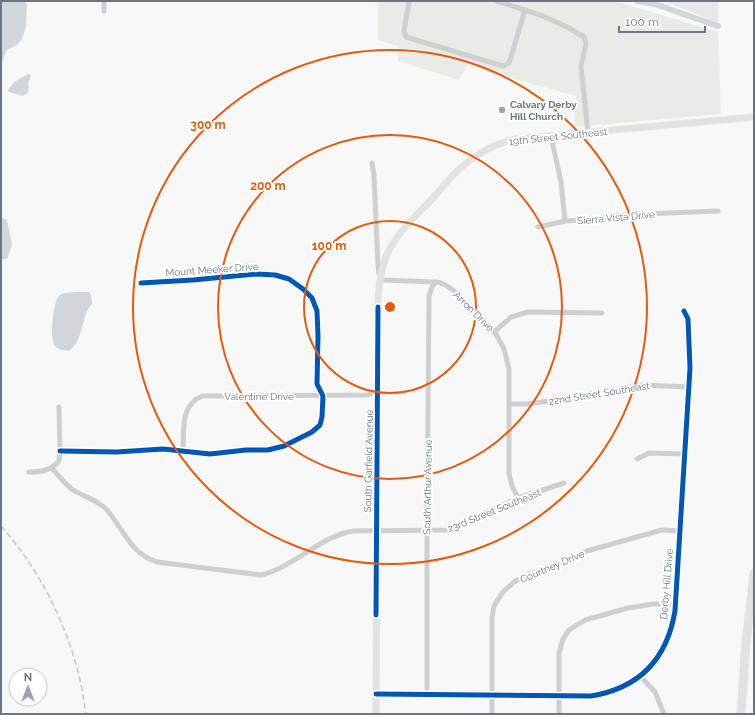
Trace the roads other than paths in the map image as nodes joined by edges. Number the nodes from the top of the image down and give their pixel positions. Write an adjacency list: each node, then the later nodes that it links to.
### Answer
1 (104, 1): 5 (street)
2 (409, 1): 4 (street)
3 (497, 1): 4 (street)
4 (525, 10): 7 (street)
5 (104, 11)
6 (754, 116): 7 (street, 19th Street Southeast)
7 (588, 132): 8 (street, 19th Street Southeast)
8 (551, 136): 11 (street); 13 (street, 19th Street Southeast)
9 (372, 163): 13 (street, South Garfield Avenue)
10 (718, 211): 11 (street, Sierra Vista Drive)
11 (566, 221): 12 (street, Sierra Vista Drive)
12 (538, 227)
13 (380, 280): 14 (street, Arron Drive); 20 (street, South Garfield Avenue)
14 (436, 282): 18 (street, Arron Drive); 33 (street, South Arthur Avenue)
15 (141, 283): 21 (street, Mount Meeker Drive)
16 (684, 311): 19 (street, Derby Hill Drive)
17 (602, 313): 18 (street)
18 (494, 332): 22 (street, Arron Drive)
19 (689, 387): 22 (street, 22nd Street Southeast); 26 (street, Derby Hill Drive)
20 (377, 390): 21 (street, Valentine Drive); 32 (street, South Garfield Avenue)
21 (323, 396): 24 (street, Mount Meeker Drive); 24 (street, Valentine Drive)
22 (509, 404): 31 (street, Arron Drive)
23 (59, 408): 25 (street)
24 (184, 451): 25 (street, Mount Meeker Drive)
25 (60, 452): 28 (street)
26 (684, 454): 27 (street); 34 (street, Derby Hill Drive)
27 (637, 459)
28 (52, 468): 29 (street); 32 (street, 23rd Street Southeast)
29 (29, 472)
30 (564, 483): 31 (street, 23rd Street Southeast)
31 (518, 498): 33 (street, 23rd Street Southeast)
32 (376, 530): 33 (street, 23rd Street Southeast); 39 (street, South Garfield Avenue)
33 (427, 531): 40 (street, South Arthur Avenue)
34 (680, 531): 36 (street, Derby Hill Drive); 41 (street, Courtney Drive)
35 (754, 573): 37 (highway)
36 (675, 604): 38 (street, Derby Hill Drive); 42 (street)
37 (752, 605): 47 (highway)
38 (640, 676): 42 (street, Derby Hill Drive); 46 (street)
39 (376, 694): 40 (street, Derby Hill Drive); 43 (street, South Garfield Avenue)
40 (427, 695): 41 (street, Derby Hill Drive)
41 (492, 696): 42 (street, Derby Hill Drive); 44 (street, Courtney Drive)
42 (559, 696): 45 (street)
43 (376, 714)
44 (492, 714)
45 (559, 714)
46 (664, 714)
47 (741, 714)

